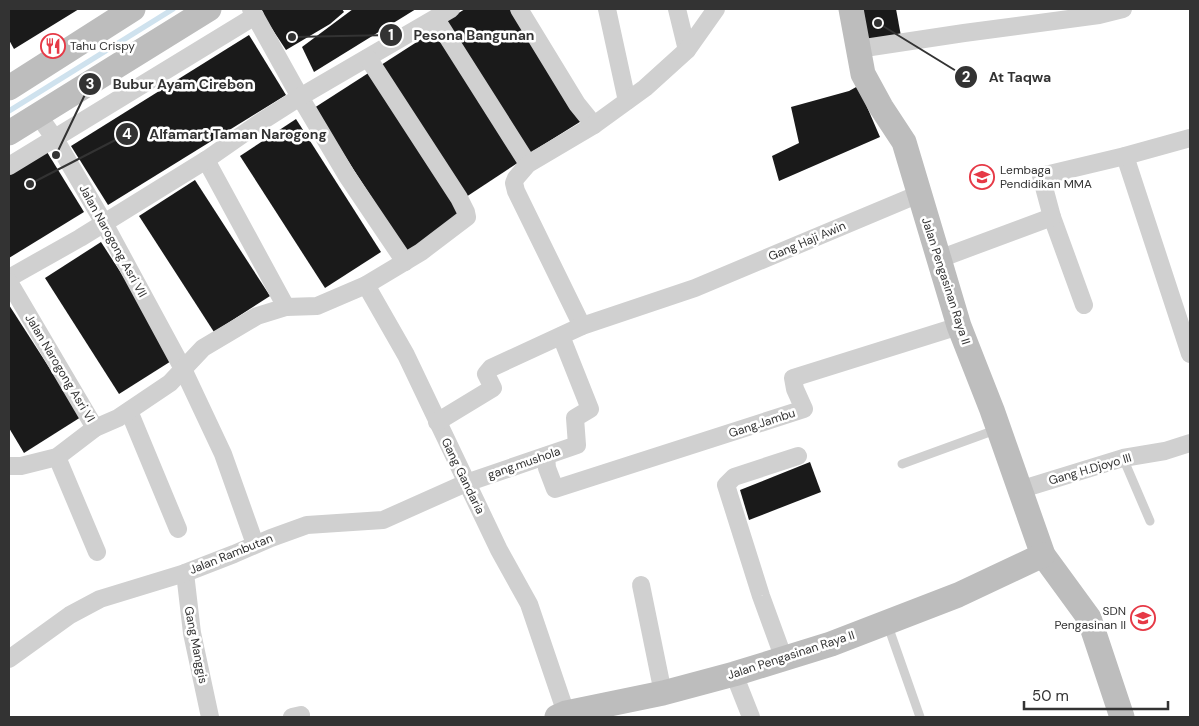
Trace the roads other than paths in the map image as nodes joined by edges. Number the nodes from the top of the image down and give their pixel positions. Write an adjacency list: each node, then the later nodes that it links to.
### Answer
1 (133, 9): 15 (street)
2 (209, 9): 15 (street)
3 (451, 9): 11 (street)
4 (519, 9): 18 (street)
5 (607, 9): 17 (street)
6 (677, 9): 13 (street)
7 (716, 9): 13 (street)
8 (851, 9): 12 (street, Jalan Pengasinan Raya II)
9 (1123, 9): 12 (street)
10 (253, 13): 16 (street); 21 (street)
11 (436, 19): 14 (street); 24 (street)
12 (858, 49): 26 (street, Jalan Pengasinan Raya II)
13 (687, 50): 17 (street)
14 (368, 58): 16 (street); 30 (street)
15 (21, 93): 19 (street); 21 (street, Jalan Narogong Asri VII)
16 (300, 97): 23 (street); 30 (street)
17 (627, 101): 18 (street)
18 (594, 125): 24 (street)
19 (9, 133)
20 (1190, 138): 22 (street)
21 (55, 139): 25 (street); 28 (street, Jalan Narogong Asri VII)
22 (1125, 156): 27 (street); 38 (street)
23 (206, 160): 28 (street); 34 (street)
24 (528, 164): 35 (street)
25 (9, 166)
26 (919, 194): 29 (street, Jalan Pengasinan Raya II); 35 (street, Gang Haji Awin)
27 (1052, 217): 29 (street); 33 (street)
28 (104, 223): 31 (street); 39 (street, Jalan Narogong Asri VII)
29 (939, 260): 36 (street, Jalan Pengasinan Raya II)
30 (405, 262): 32 (street)
31 (9, 280): 42 (street, Jalan Narogong Asri VI)
32 (366, 285): 34 (street); 41 (street, Gang Gandaria)
33 (1084, 305)
34 (286, 306): 39 (street)
35 (582, 326): 37 (street, Gang Haji Awin)
36 (959, 326): 43 (street, Jalan Pengasinan Raya II); 45 (street, Gang.Jambu)
37 (561, 336): 41 (street, Gang Haji Awin); 45 (street, gang.mushola)
38 (1190, 354)
39 (183, 369): 40 (street); 55 (street, Jalan Narogong Asri VII)
40 (129, 411): 42 (street); 54 (street)
41 (438, 422): 51 (street, Gang Gandaria)
42 (96, 428): 47 (street)
43 (998, 429): 49 (lane); 52 (street, Jalan Pengasinan Raya II)
44 (1190, 443): 48 (street, Gang H.Djoyo III)
45 (546, 456): 51 (street, gang.mushola)
46 (798, 456): 61 (street)
47 (57, 457): 50 (street); 56 (street)
48 (1123, 458): 52 (street, Gang H.Djoyo III); 53 (lane)
49 (902, 464)
50 (9, 466)
51 (466, 483): 55 (street, Jalan Rambutan); 65 (street, Gang Gandaria)
52 (1019, 490): 57 (street, Jalan Pengasinan Raya II)
53 (1150, 521)
54 (178, 529)
55 (255, 544): 58 (street, Jalan Rambutan)
56 (97, 552)
57 (1043, 554): 60 (street, Jalan Pengasinan Raya II); 69 (street, Jalan Pengasinan Raya II)
58 (185, 572): 62 (street, Jalan Rambutan); 66 (street, Gang Manggis)
59 (641, 585): 64 (street)
60 (887, 623): 61 (street, Jalan Pengasinan Raya II); 68 (lane)
61 (784, 658): 63 (street, Jalan Pengasinan Raya II)
62 (9, 659)
63 (734, 674): 64 (street, Jalan Pengasinan Raya II); 67 (street)
64 (663, 693): 65 (street, Jalan Pengasinan Raya II)
65 (561, 715)
66 (210, 717)
67 (751, 717)
68 (920, 717)
69 (1122, 717)

